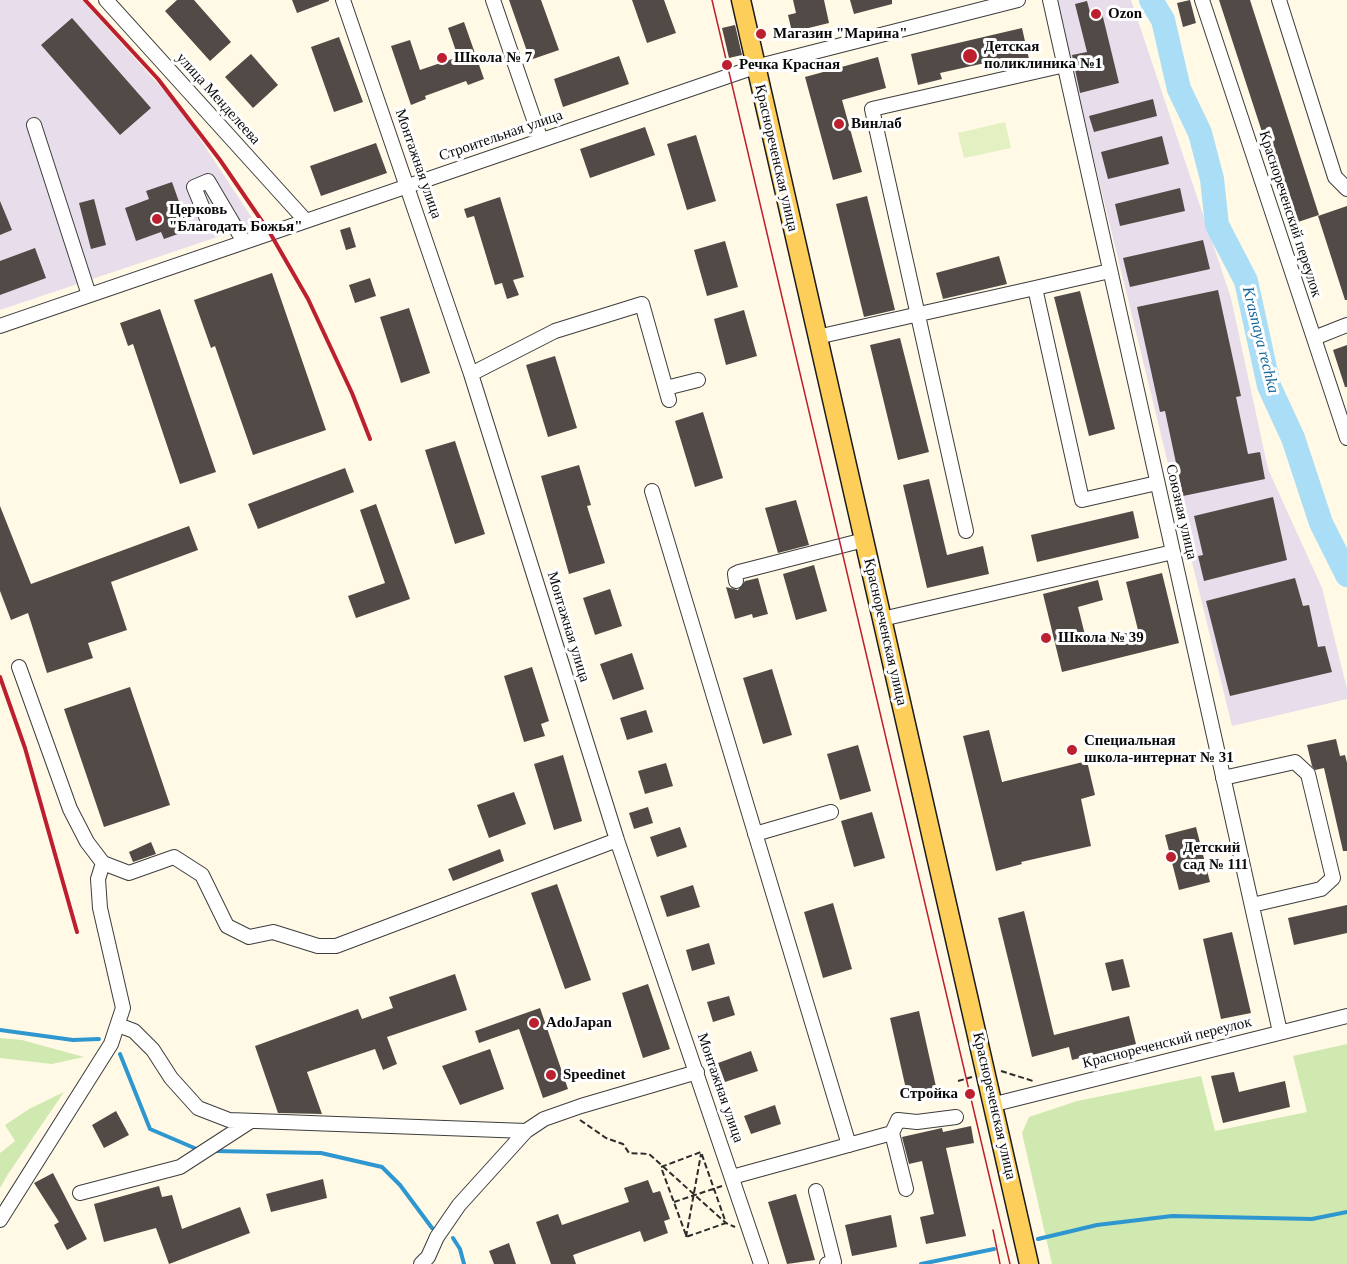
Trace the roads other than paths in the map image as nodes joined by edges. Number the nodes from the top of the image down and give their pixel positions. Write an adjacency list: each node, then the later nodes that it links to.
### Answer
1 (106, 0): 16 (street, улица Менделеева)
2 (343, 0): 13 (street, Монтажная улица)
3 (493, 0): 12 (street)
4 (741, 0): 10 (main road, Краснореченская улица)
5 (1018, 0): 10 (street, Строительная улица)
6 (1050, 0): 9 (street, Союзная улица)
7 (1202, 0): 25 (street, Краснореченский переулок)
8 (1279, 0): 14 (street)
9 (1065, 65): 18 (street, Союзная улица); 21 (street)
10 (754, 67): 12 (street, Строительная улица); 24 (main road, Краснореченская улица)
11 (34, 125): 20 (street)
12 (541, 140): 13 (street, Строительная улица)
13 (408, 185): 16 (street, Строительная улица); 26 (street, Монтажная улица)
14 (1347, 189)
15 (227, 214): 17 (street)
16 (306, 221): 17 (street, Строительная улица)
17 (244, 242): 20 (street, Строительная улица)
18 (1110, 271): 19 (street); 29 (street, Союзная улица)
19 (1035, 288): 21 (street); 29 (street)
20 (89, 295): 23 (street, Строительная улица)
21 (918, 314): 24 (street); 31 (street)
22 (1347, 325): 25 (street)
23 (0, 326)
24 (817, 337): 32 (main road, Краснореченская улица)
25 (1314, 338): 28 (street, Краснореченский переулок)
26 (471, 374): 27 (street); 40 (street, Монтажная улица)
27 (698, 380)
28 (1347, 438)
29 (1157, 483): 33 (street, Союзная улица)
30 (652, 491): 39 (street)
31 (966, 531)
32 (864, 540): 34 (street); 35 (main road, Краснореченская улица)
33 (1173, 552): 35 (street); 37 (street, Союзная улица)
34 (736, 581)
35 (882, 619): 47 (main road, Краснореченская улица)
36 (20, 667): 41 (street)
37 (1223, 778): 42 (street, Союзная улица); 42 (street)
38 (831, 812): 39 (street)
39 (755, 834): 52 (street)
40 (617, 840): 41 (street); 46 (street, Монтажная улица)
41 (103, 863): 44 (street)
42 (1252, 905): 45 (street, Союзная улица)
43 (1347, 1016): 45 (street, Краснореченский переулок)
44 (118, 1025): 49 (street); 57 (street)
45 (1280, 1032): 47 (street, Краснореченский переулок)
46 (697, 1072): 50 (street); 53 (street, Монтажная улица)
47 (995, 1104): 61 (main road, Краснореченская улица)
48 (956, 1117): 51 (street)
49 (251, 1121): 50 (street); 56 (street)
50 (526, 1131): 58 (street)
51 (892, 1133): 52 (street); 54 (street)
52 (849, 1145): 53 (street)
53 (732, 1177): 59 (street, Монтажная улица)
54 (906, 1189)
55 (816, 1191): 60 (street)
56 (80, 1193)
57 (0, 1220)
58 (421, 1264)
59 (761, 1264)
60 (827, 1264)
61 (1029, 1264)

